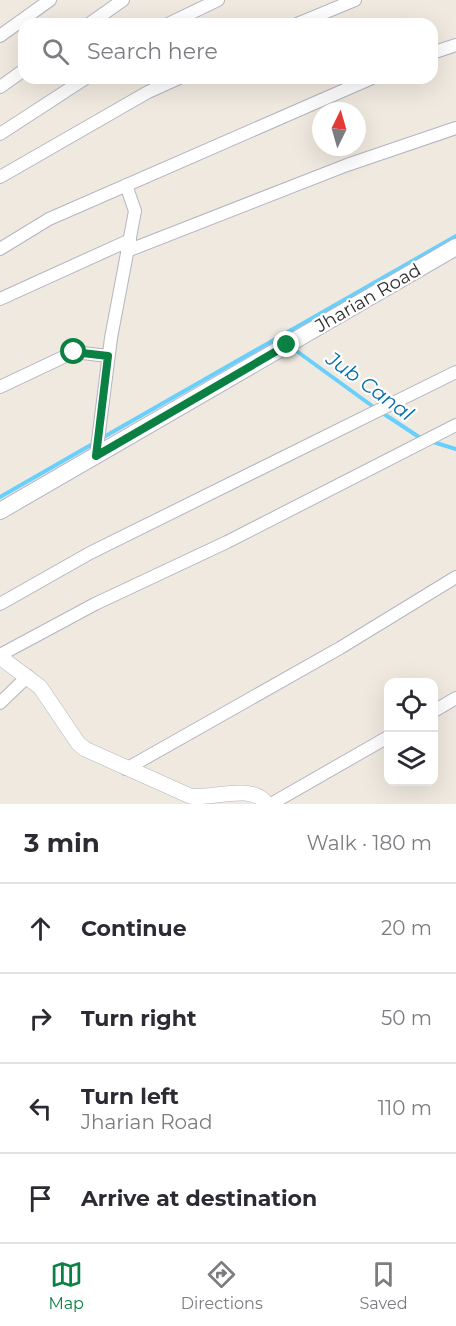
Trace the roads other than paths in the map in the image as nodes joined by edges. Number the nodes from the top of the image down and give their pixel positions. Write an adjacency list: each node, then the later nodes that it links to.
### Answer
1 (50, 0): 5 (street)
2 (123, 0): 6 (street)
3 (218, 0): 7 (street)
4 (355, 0): 8 (street)
5 (25, 18)
6 (98, 18)
7 (180, 18)
8 (312, 18)
9 (18, 23): 10 (street)
10 (0, 36)
11 (456, 45): 12 (street)
12 (438, 51)
13 (18, 74): 17 (street)
14 (77, 84): 19 (street)
15 (166, 84): 20 (street)
16 (358, 84): 21 (street)
17 (0, 87)
18 (456, 128): 22 (street)
19 (0, 134)
20 (0, 177)
21 (126, 185): 22 (street); 24 (street)
22 (129, 245): 25 (street); 26 (street)
23 (456, 247): 30 (main road, Jharian Road)
24 (0, 249)
25 (0, 299)
26 (108, 356): 28 (street); 30 (street)
27 (456, 372): 33 (street)
28 (0, 387)
29 (456, 425): 34 (street)
30 (96, 456): 31 (main road, Jharian Road)
31 (0, 511)
32 (456, 577): 40 (street)
33 (0, 604)
34 (0, 656): 35 (street)
35 (28, 676): 37 (street); 40 (street)
36 (456, 698): 38 (street)
37 (0, 703)
38 (438, 709)
39 (384, 739): 41 (street)
40 (126, 769): 41 (street)
41 (269, 804)

